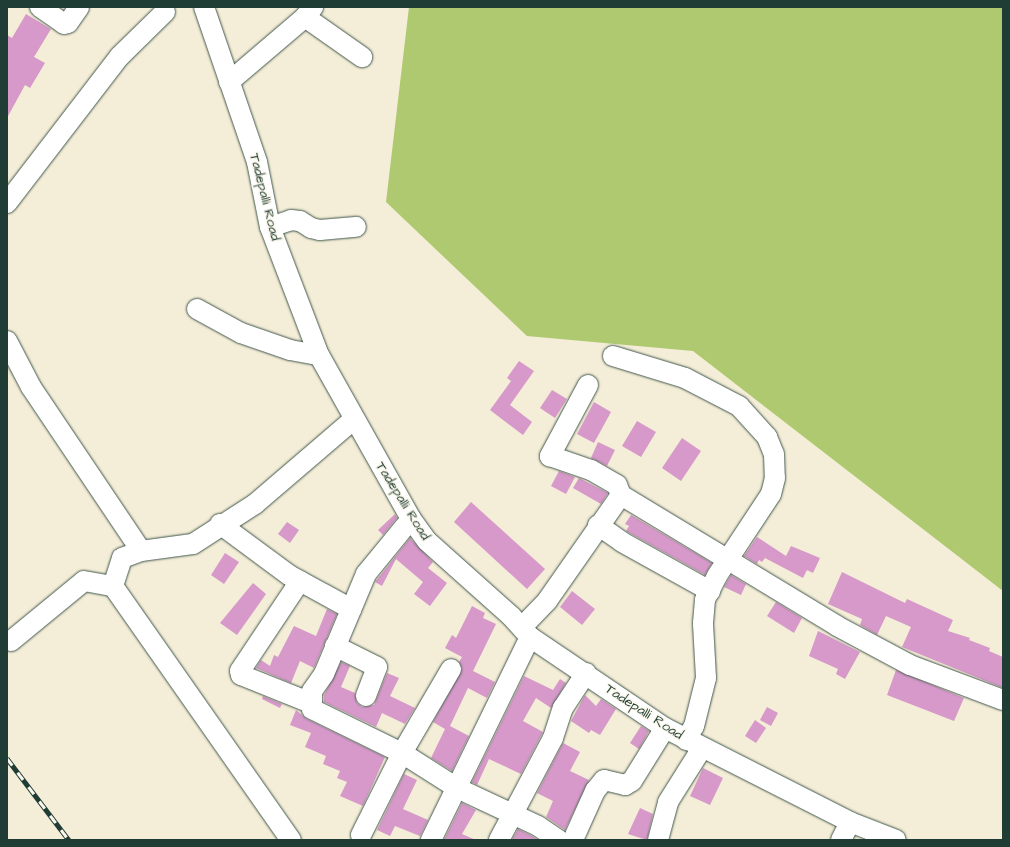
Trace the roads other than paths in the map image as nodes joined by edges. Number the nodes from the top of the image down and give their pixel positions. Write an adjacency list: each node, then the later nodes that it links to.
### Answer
1 (40, 7): 2 (street)
2 (78, 7)
3 (194, 7): 8 (street)
4 (204, 7): 8 (street, Tadepalli Road)
5 (165, 12): 10 (street)
6 (309, 12): 7 (street); 9 (street)
7 (362, 57)
8 (220, 60): 9 (street, Tadepalli Road)
9 (229, 82): 11 (street, Tadepalli Road)
10 (7, 203)
11 (270, 227): 12 (street); 15 (street, Tadepalli Road)
12 (356, 227)
13 (197, 309): 15 (street)
14 (7, 341): 23 (street)
15 (319, 355): 18 (street, Tadepalli Road)
16 (613, 356): 24 (street)
17 (588, 385): 19 (street)
18 (354, 419): 20 (street, Tadepalli Road); 21 (street)
19 (621, 495): 22 (street); 24 (street)
20 (411, 520): 28 (street); 29 (street, Tadepalli Road)
21 (220, 524): 23 (street); 25 (street)
22 (598, 525): 27 (street); 29 (street)
23 (141, 551): 26 (street)
24 (727, 560): 27 (street); 35 (street)
25 (300, 581): 28 (street); 36 (street)
26 (113, 586): 30 (street); 44 (street)
27 (710, 591): 38 (street)
28 (350, 610): 31 (street)
29 (526, 632): 33 (street, Tadepalli Road); 40 (street)
30 (11, 641)
31 (335, 646): 34 (street); 36 (street)
32 (451, 669): 39 (street)
33 (586, 673): 37 (street, Tadepalli Road); 41 (street)
34 (366, 696)
35 (1003, 700)
36 (311, 703): 39 (street)
37 (665, 728): 38 (street, Tadepalli Road); 48 (street)
38 (694, 744): 42 (street, Tadepalli Road); 49 (street)
39 (402, 753): 40 (street); 43 (street)
40 (457, 788): 41 (street); 45 (street)
41 (512, 815): 46 (street); 47 (street)
42 (850, 822): 50 (street); 51 (street, Tadepalli Road)
43 (361, 835)
44 (291, 840)
45 (432, 840)
46 (499, 840)
47 (560, 840)
48 (573, 840)
49 (658, 840)
50 (841, 840)
51 (896, 840)

